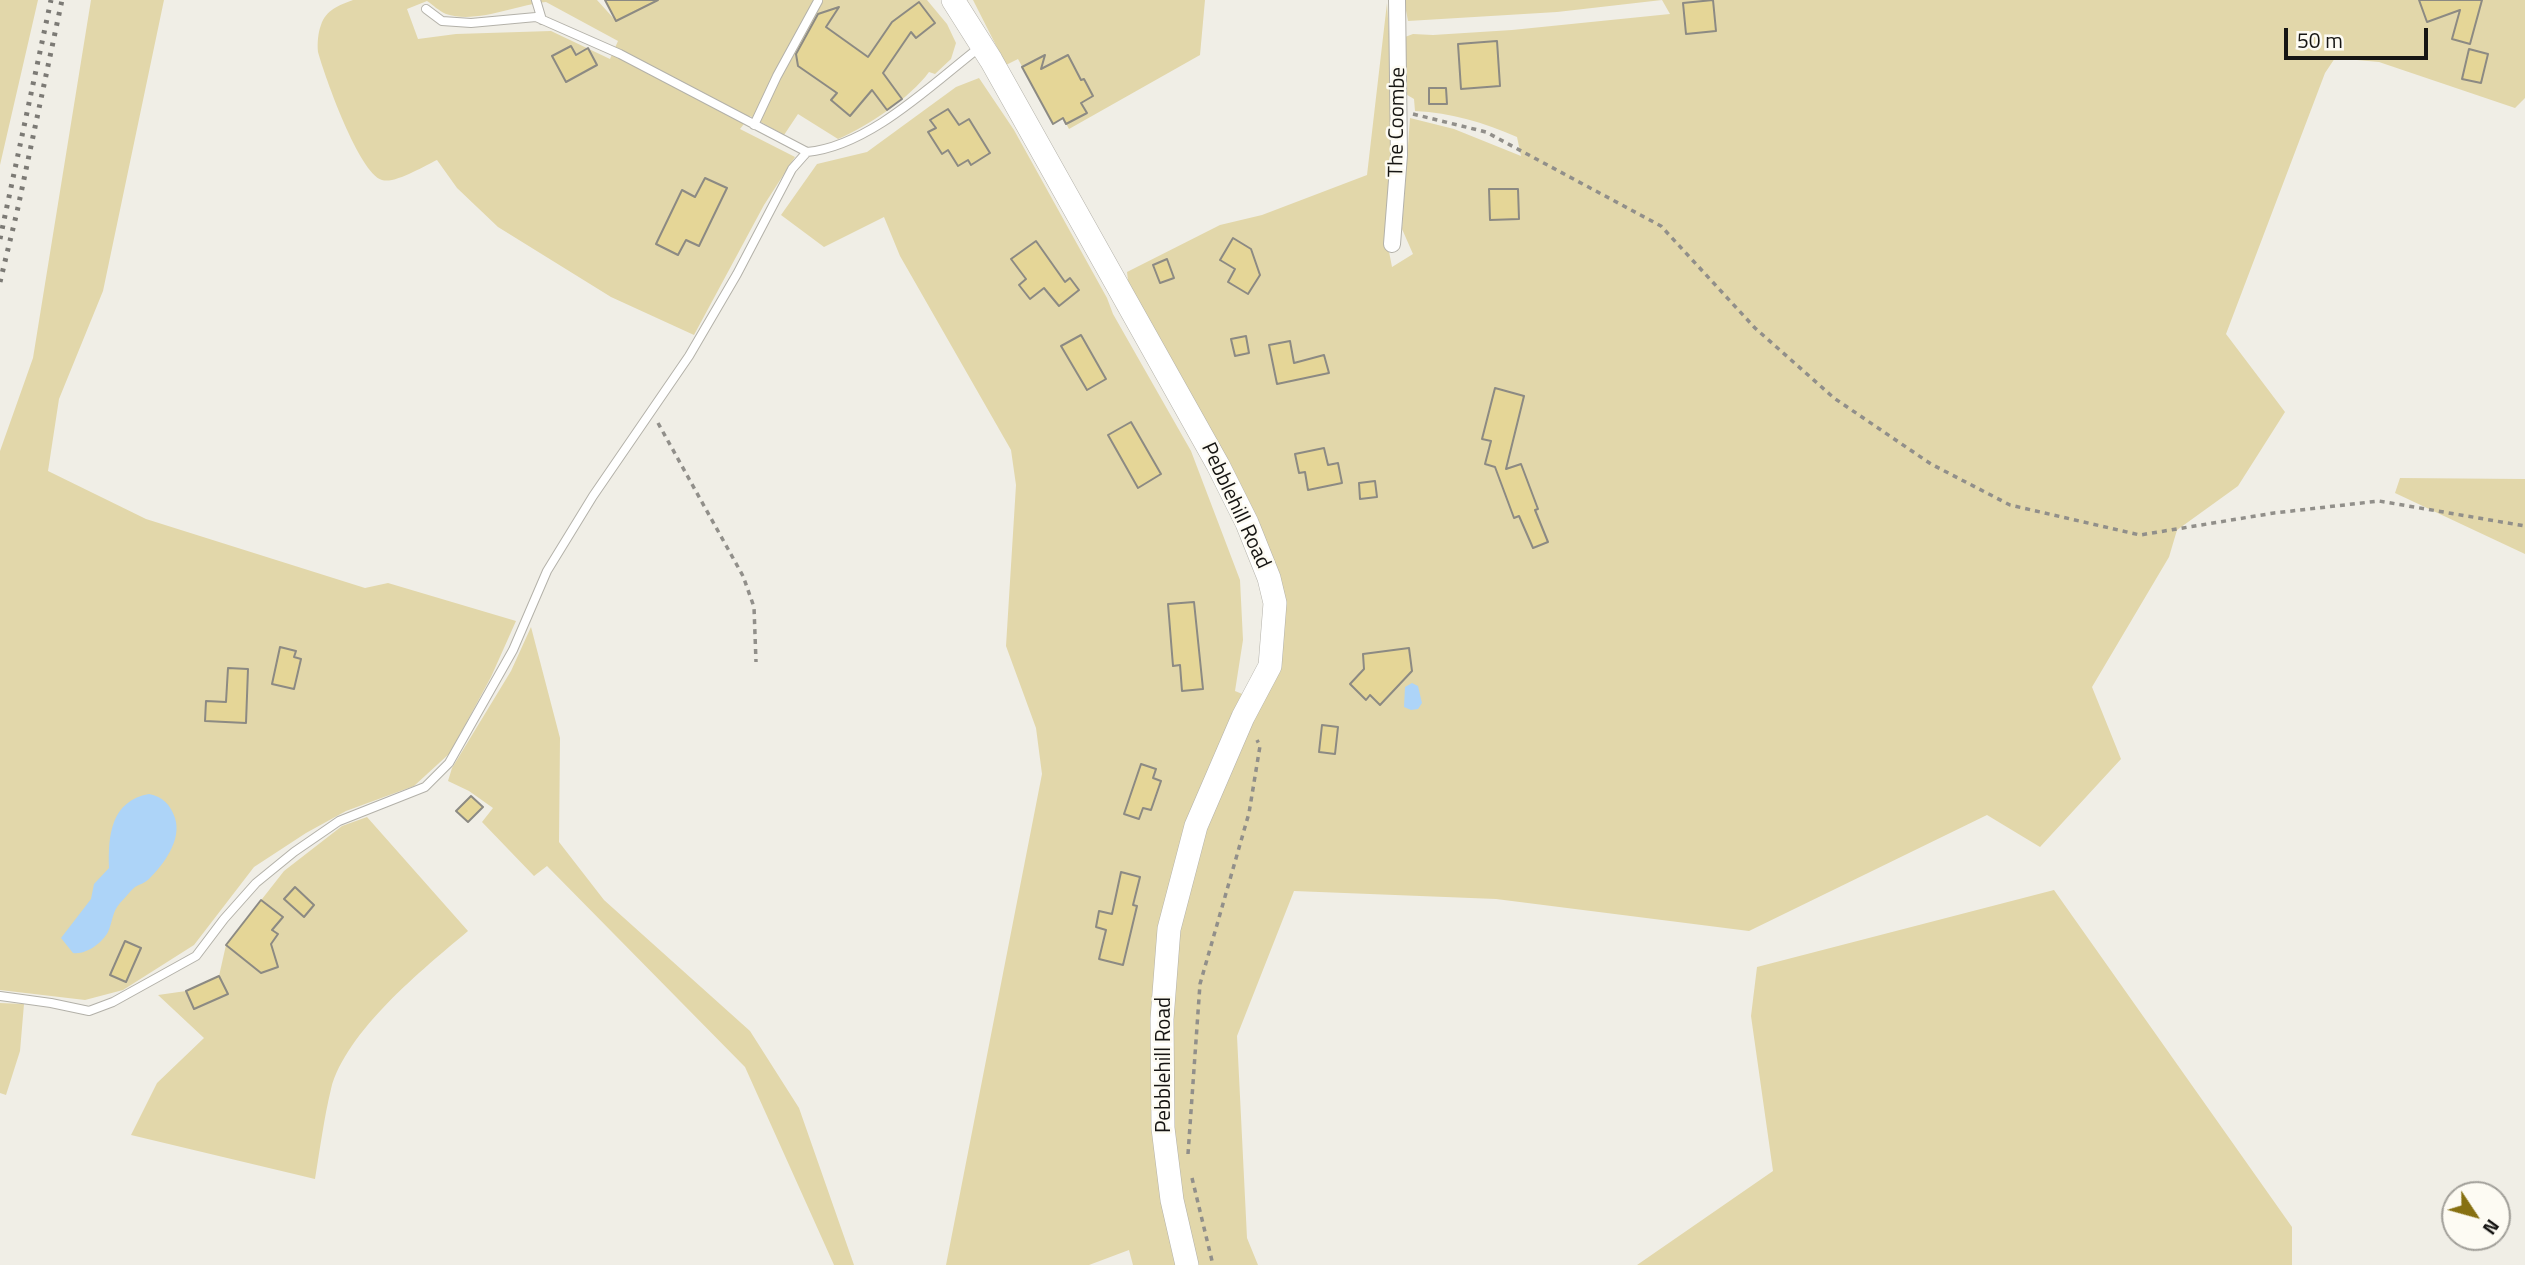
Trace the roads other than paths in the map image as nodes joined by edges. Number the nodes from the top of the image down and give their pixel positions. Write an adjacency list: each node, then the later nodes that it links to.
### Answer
1 (536, 0): 6 (lane)
2 (953, 0): 7 (main road, Pebblehill Road)
3 (1397, 0): 10 (street, The Coombe)
4 (818, 1): 8 (lane)
5 (426, 9): 6 (lane)
6 (542, 20): 8 (lane)
7 (983, 45): 9 (lane); 12 (main road, Pebblehill Road)
8 (754, 125): 9 (lane)
9 (807, 152): 11 (lane)
10 (1392, 244)
11 (0, 996)
12 (1187, 1265)

